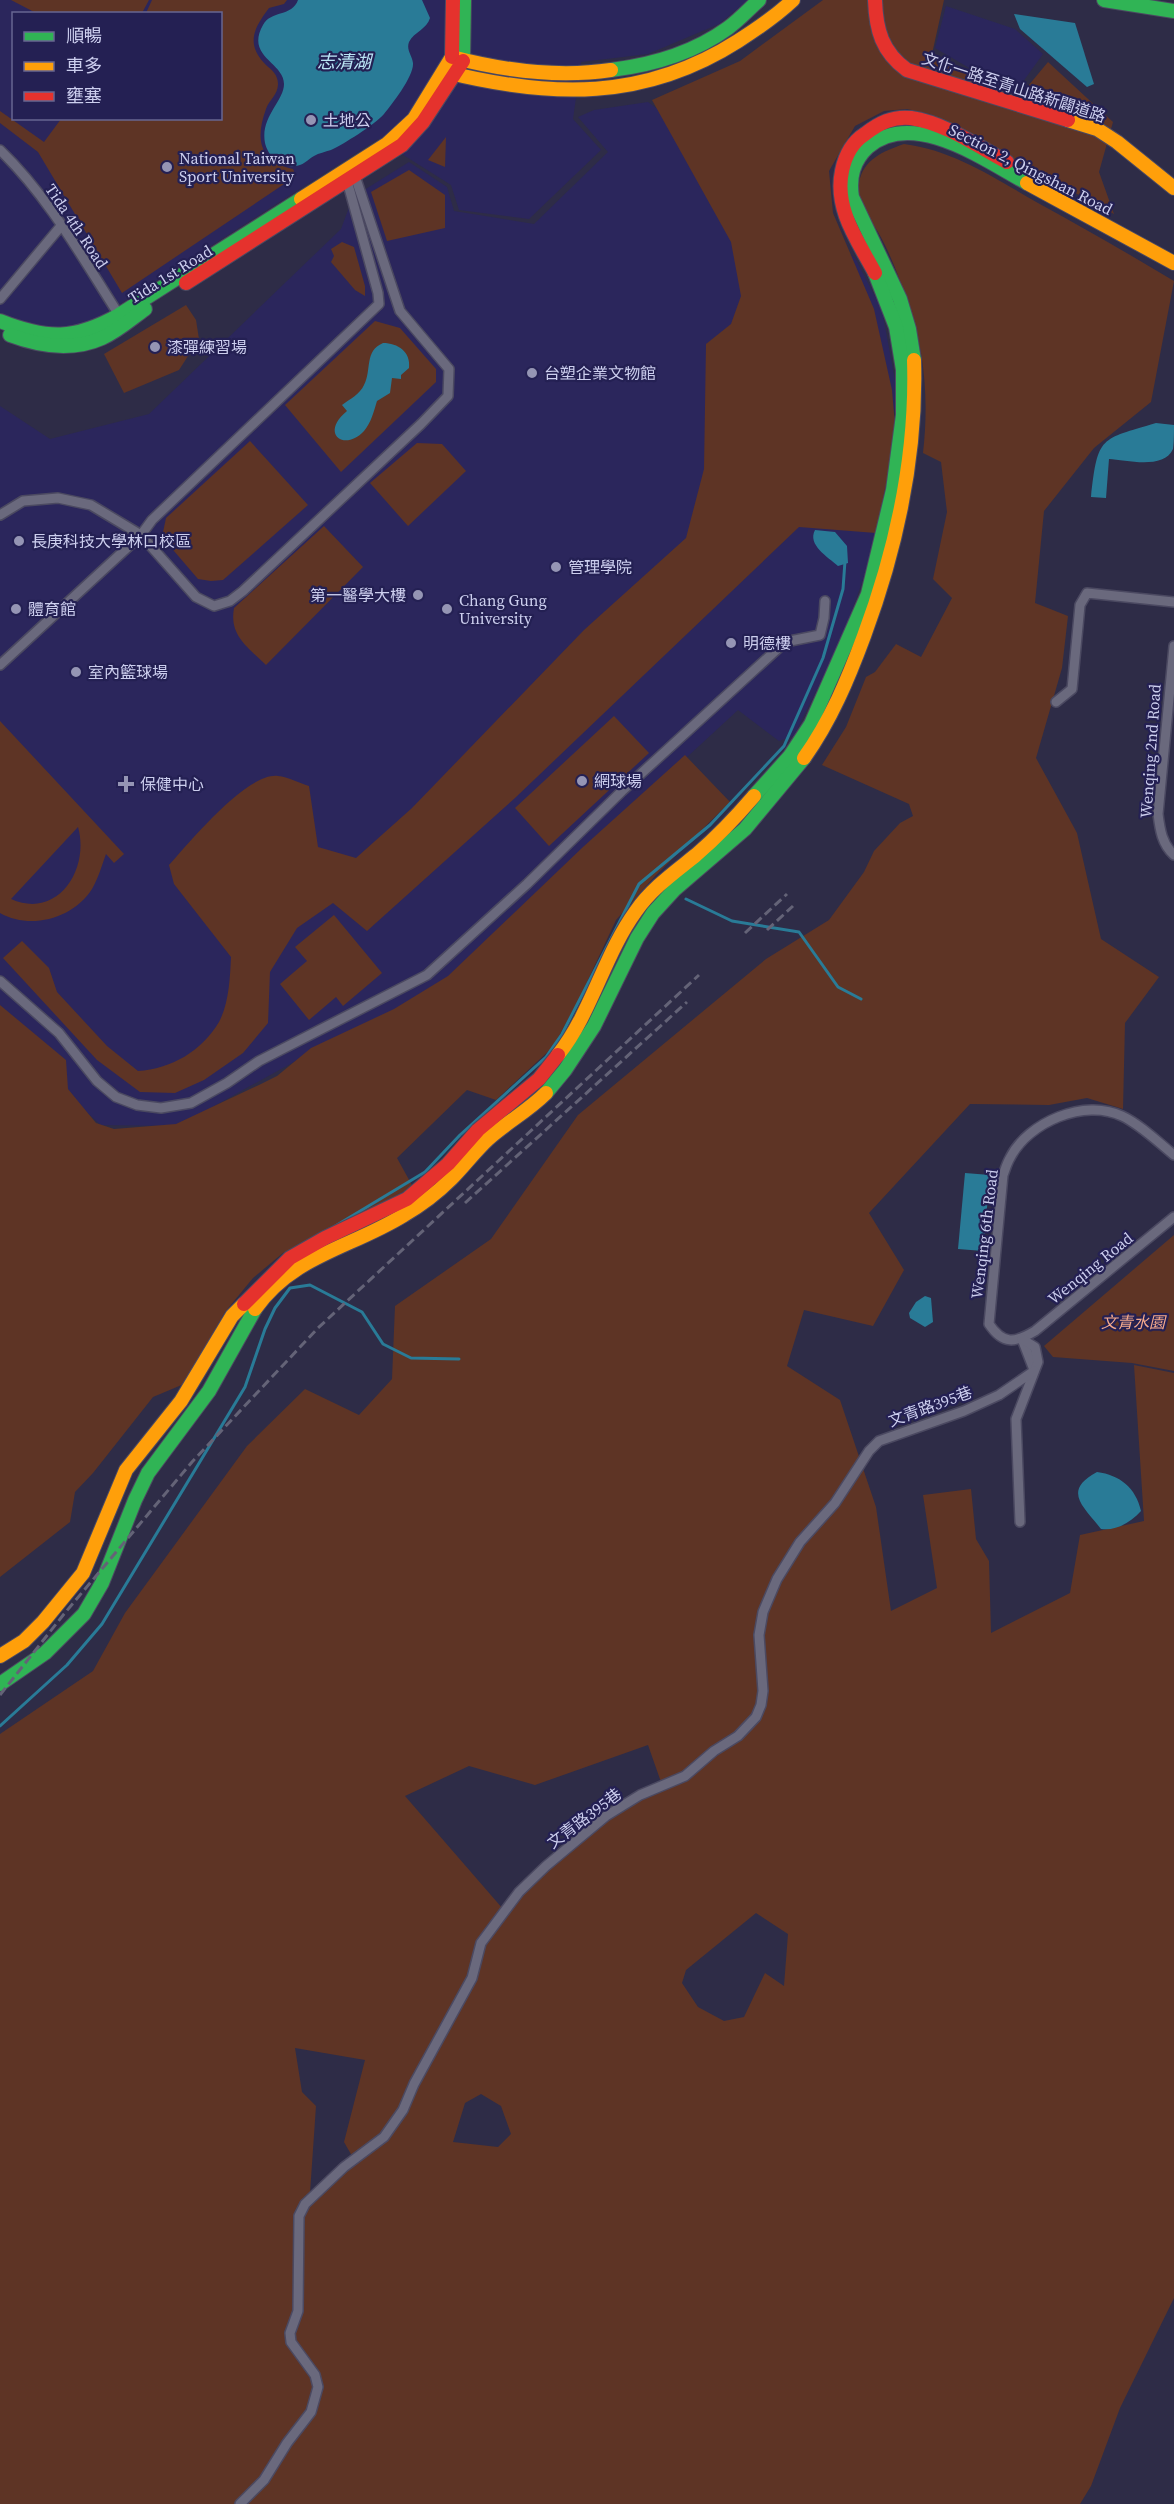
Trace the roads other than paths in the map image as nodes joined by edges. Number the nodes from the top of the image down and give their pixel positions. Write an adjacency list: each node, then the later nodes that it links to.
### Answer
1 (453, 0): 9 (street)
2 (464, 0): 9 (street)
3 (759, 0): 9 (street)
4 (793, 0): 10 (street)
5 (875, 0): 14 (street, 文化一路至青山路新闢道路)
6 (881, 0): 13 (street, 文化一路至青山路新闢道路)
7 (1104, 0): 8 (street)
8 (1174, 11)
9 (458, 59): 10 (street, Tida 1st Road)
10 (448, 73): 12 (street, Tida 1st Road)
11 (0, 150): 15 (street, Tida 4th Road)
12 (349, 176): 19 (street, Tida 1st Road); 23 (street); 23 (street)
13 (1174, 180)
14 (1174, 188)
15 (61, 226): 18 (street); 19 (street, Tida 4th Road)
16 (1174, 255): 36 (street, Section 2, Qingshan Road)
17 (1174, 263): 37 (street, Section 2, Qingshan Road)
18 (0, 299)
19 (121, 319): 20 (street, Tida 1st Road); 21 (street, Tida 1st Road)
20 (0, 321)
21 (0, 330)
22 (0, 515): 23 (street)
23 (141, 535): 27 (street)
24 (825, 601): 30 (street)
25 (1174, 602): 28 (street)
26 (1174, 646): 29 (street, Wenqing 2nd Road)
27 (0, 665)
28 (1056, 702)
29 (1174, 855)
30 (0, 981)
31 (1174, 1155): 33 (street, Wenqing 6th Road)
32 (1174, 1217): 33 (street, Wenqing Road)
33 (1022, 1339): 34 (street)
34 (1034, 1371): 35 (street); 38 (street, 文青路395巷)
35 (1020, 1522)
36 (0, 1656)
37 (0, 1684)
38 (240, 2504)

